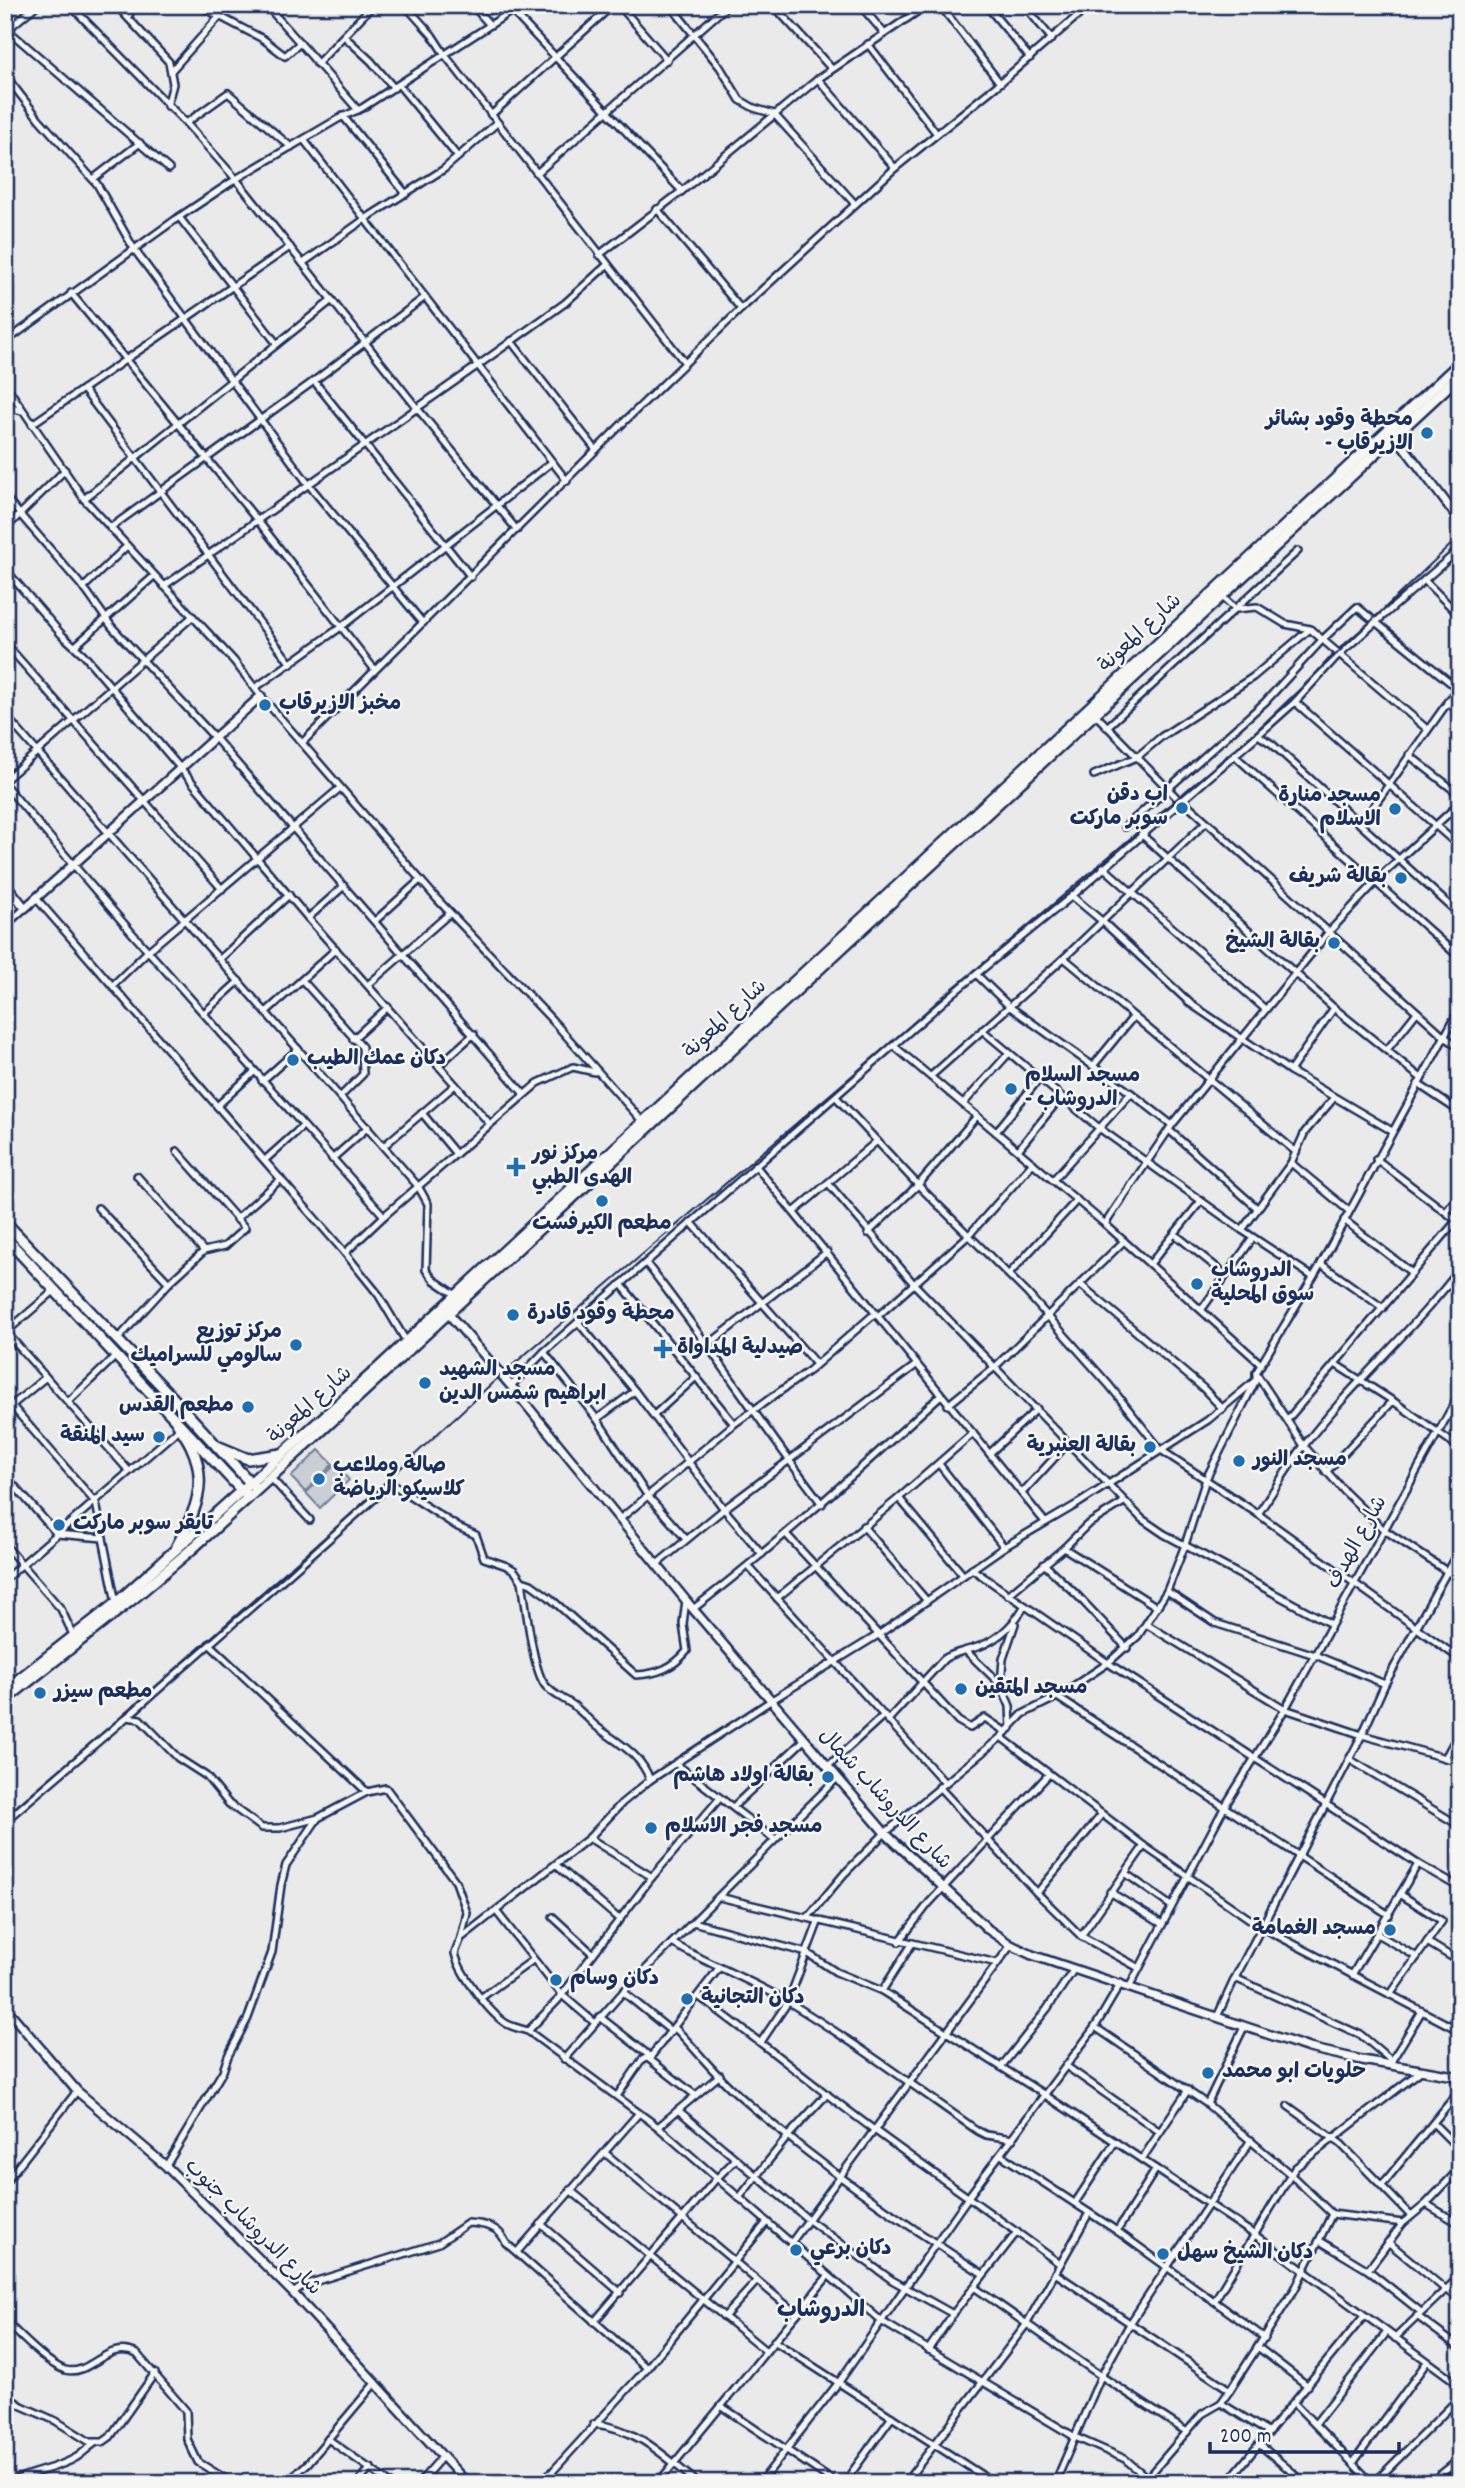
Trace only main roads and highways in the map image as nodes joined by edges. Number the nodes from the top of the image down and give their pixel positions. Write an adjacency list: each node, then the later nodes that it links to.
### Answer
1 (1460, 363): 3 (main road, شارع المعونة)
2 (1460, 374): 3 (main road, شارع المعونة)
3 (1392, 431): 6 (main road, شارع المعونة); 6 (main road, شارع المعونة)
4 (5, 1222): 7 (main road)
5 (5, 1237): 8 (main road)
6 (445, 1310): 10 (main road, شارع المعونة); 11 (main road, شارع المعونة)
7 (183, 1409): 8 (main road); 9 (main road)
8 (177, 1423): 12 (main road); 13 (main road)
9 (217, 1446): 10 (main road); 11 (main road)
10 (286, 1452): 11 (main road, شارع المعونة)
11 (253, 1486): 12 (main road, شارع المعونة)
12 (244, 1494): 13 (main road, شارع المعونة); 15 (main road, شارع المعونة)
13 (172, 1554): 14 (main road, شارع المعونة)
14 (5, 1690)
15 (5, 1700)

